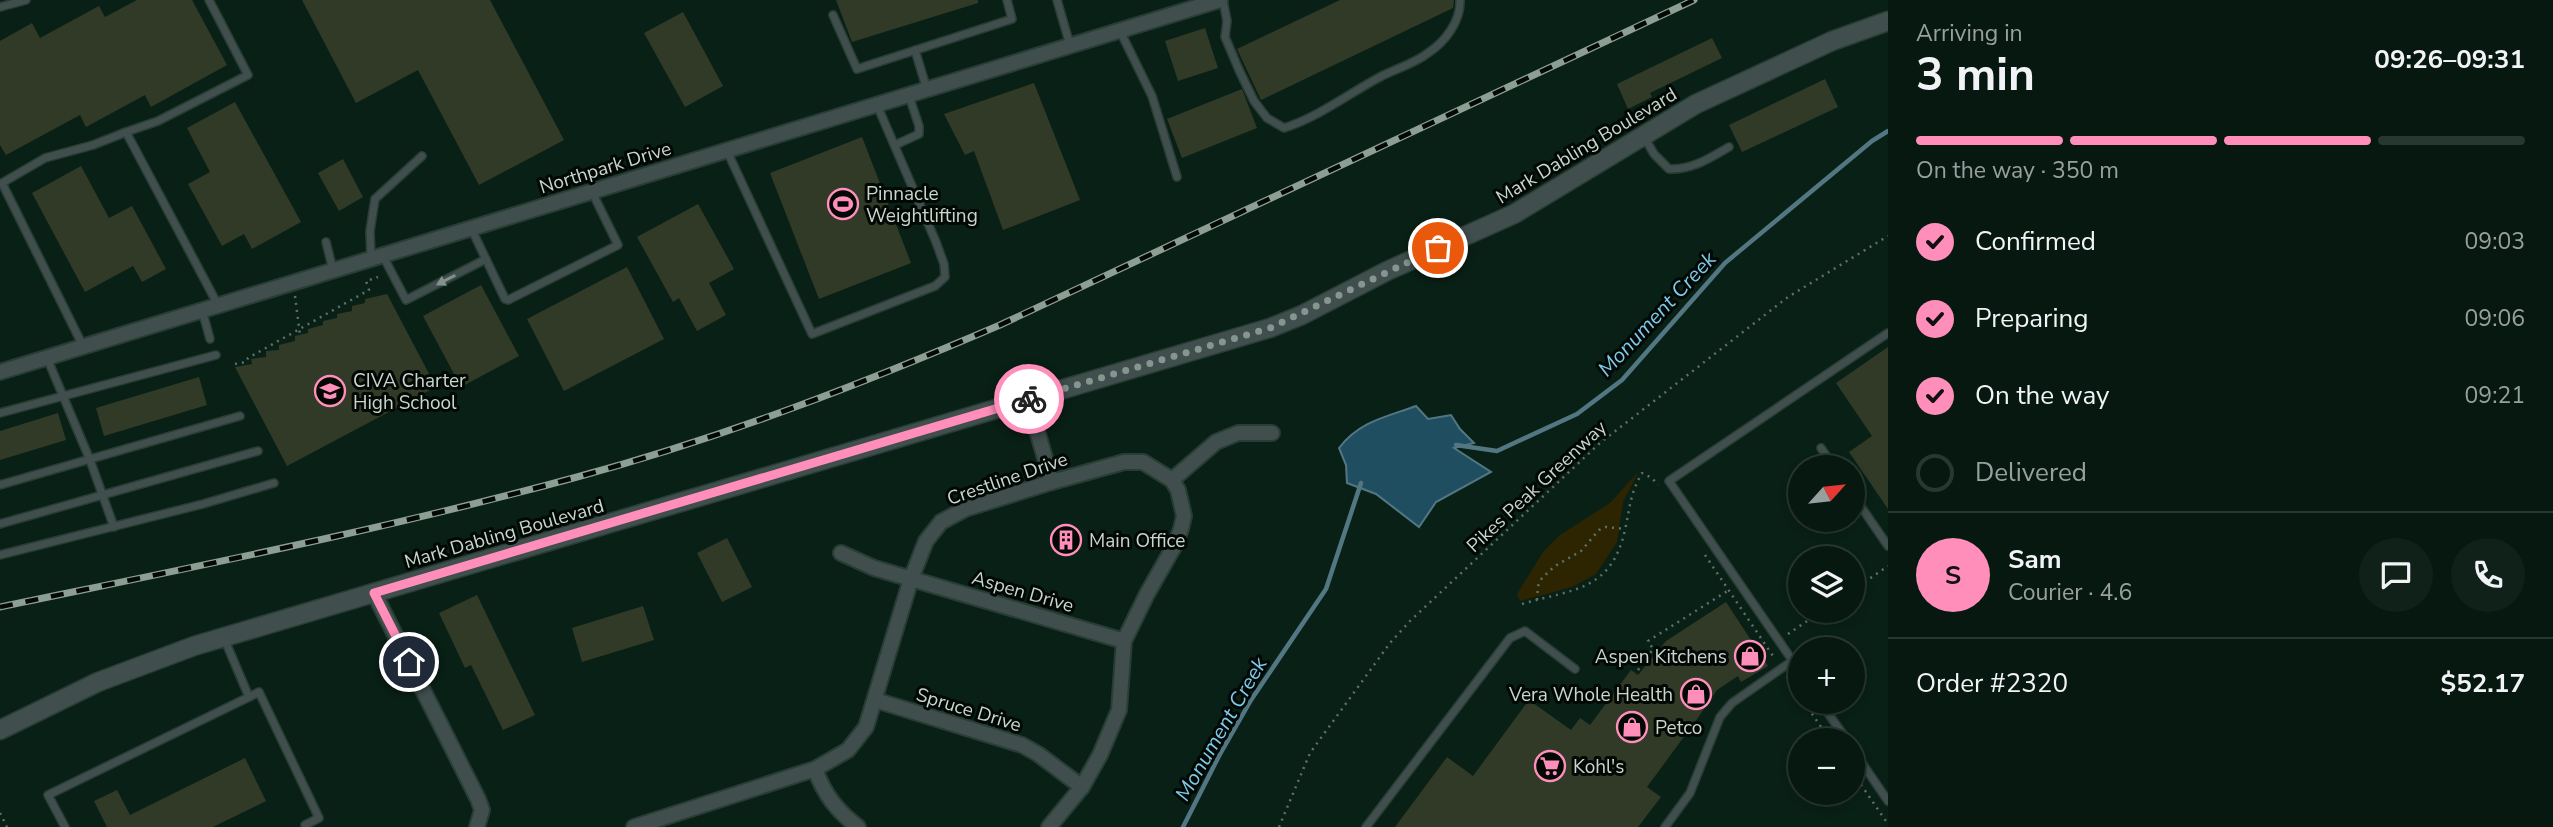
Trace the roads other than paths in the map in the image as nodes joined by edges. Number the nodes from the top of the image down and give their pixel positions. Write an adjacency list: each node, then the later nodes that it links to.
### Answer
1 (26, 0): 7 (lane)
2 (209, 0): 16 (lane)
3 (1007, 0): 12 (lane)
4 (1057, 0): 11 (lane)
5 (1222, 0): 6 (lane); 10 (street, Northpark Drive)
6 (1460, 0)
7 (0, 7)
8 (833, 15): 12 (lane)
9 (1888, 21): 17 (street, Mark Dabling Boulevard)
10 (1120, 31): 11 (street, Northpark Drive); 22 (lane)
11 (1070, 46): 13 (street, Northpark Drive)
12 (915, 50): 13 (lane)
13 (927, 90): 14 (street, Northpark Drive)
14 (909, 96): 15 (street, Northpark Drive); 18 (lane)
15 (877, 105): 18 (lane); 20 (street, Northpark Drive)
16 (126, 132): 23 (lane); 30 (lane)
17 (1643, 135): 19 (lane); 39 (street, Mark Dabling Boulevard)
18 (895, 145): 20 (lane)
19 (1729, 147)
20 (727, 151): 24 (street, Northpark Drive)
21 (422, 156): 27 (lane)
22 (1177, 177)
23 (1, 181): 34 (lane)
24 (592, 191): 25 (street, Northpark Drive); 28 (lane)
25 (471, 228): 27 (street, Northpark Drive); 28 (lane)
26 (326, 242): 29 (lane)
27 (377, 257): 28 (lane, one-way to 27); 29 (street, Northpark Drive)
28 (486, 259)
29 (333, 270): 30 (street, Northpark Drive)
30 (218, 306): 31 (street, Northpark Drive)
31 (202, 310): 33 (lane); 34 (street, Northpark Drive)
32 (1888, 333): 62 (lane)
33 (210, 340)
34 (84, 346): 36 (street, Northpark Drive)
35 (216, 355): 38 (lane)
36 (47, 358): 37 (street, Northpark Drive); 38 (lane)
37 (0, 372)
38 (62, 395): 40 (lane); 46 (lane)
39 (1028, 400): 49 (street); 59 (street, Mark Dabling Boulevard)
40 (0, 413)
41 (240, 416): 46 (lane)
42 (1272, 433): 47 (street)
43 (1821, 448): 45 (lane)
44 (258, 451): 51 (lane)
45 (1826, 455)
46 (90, 460): 50 (lane); 51 (lane)
47 (1172, 480): 49 (street, Crestline Drive); 61 (street)
48 (274, 482): 54 (lane)
49 (1052, 482): 58 (street, Crestline Drive)
50 (0, 485)
51 (103, 496): 53 (lane); 54 (lane)
52 (1866, 514): 55 (lane)
53 (0, 524)
54 (114, 527): 57 (lane)
55 (1888, 546)
56 (841, 553): 58 (street, Aspen Drive)
57 (0, 555)
58 (911, 579): 61 (street, Aspen Drive); 66 (street, Crestline Drive)
59 (374, 593): 60 (street, Mark Dabling Boulevard); 74 (street)
60 (224, 637): 65 (lane); 67 (street, Mark Dabling Boulevard)
61 (1124, 640): 70 (street)
62 (1788, 655)
63 (1788, 664): 79 (lane)
64 (1575, 669): 78 (lane)
65 (249, 697): 72 (lane); 73 (lane)
66 (875, 699): 69 (street, Crestline Drive); 70 (street, Spruce Drive)
67 (0, 730)
68 (1865, 767): 71 (lane)
69 (815, 769): 75 (street, Crestline Drive); 76 (street)
70 (1082, 787): 77 (street)
71 (1888, 801)
72 (65, 827)
73 (306, 827)
74 (477, 827)
75 (634, 827)
76 (858, 827)
77 (1049, 827)
78 (1366, 827)
79 (1665, 827)

